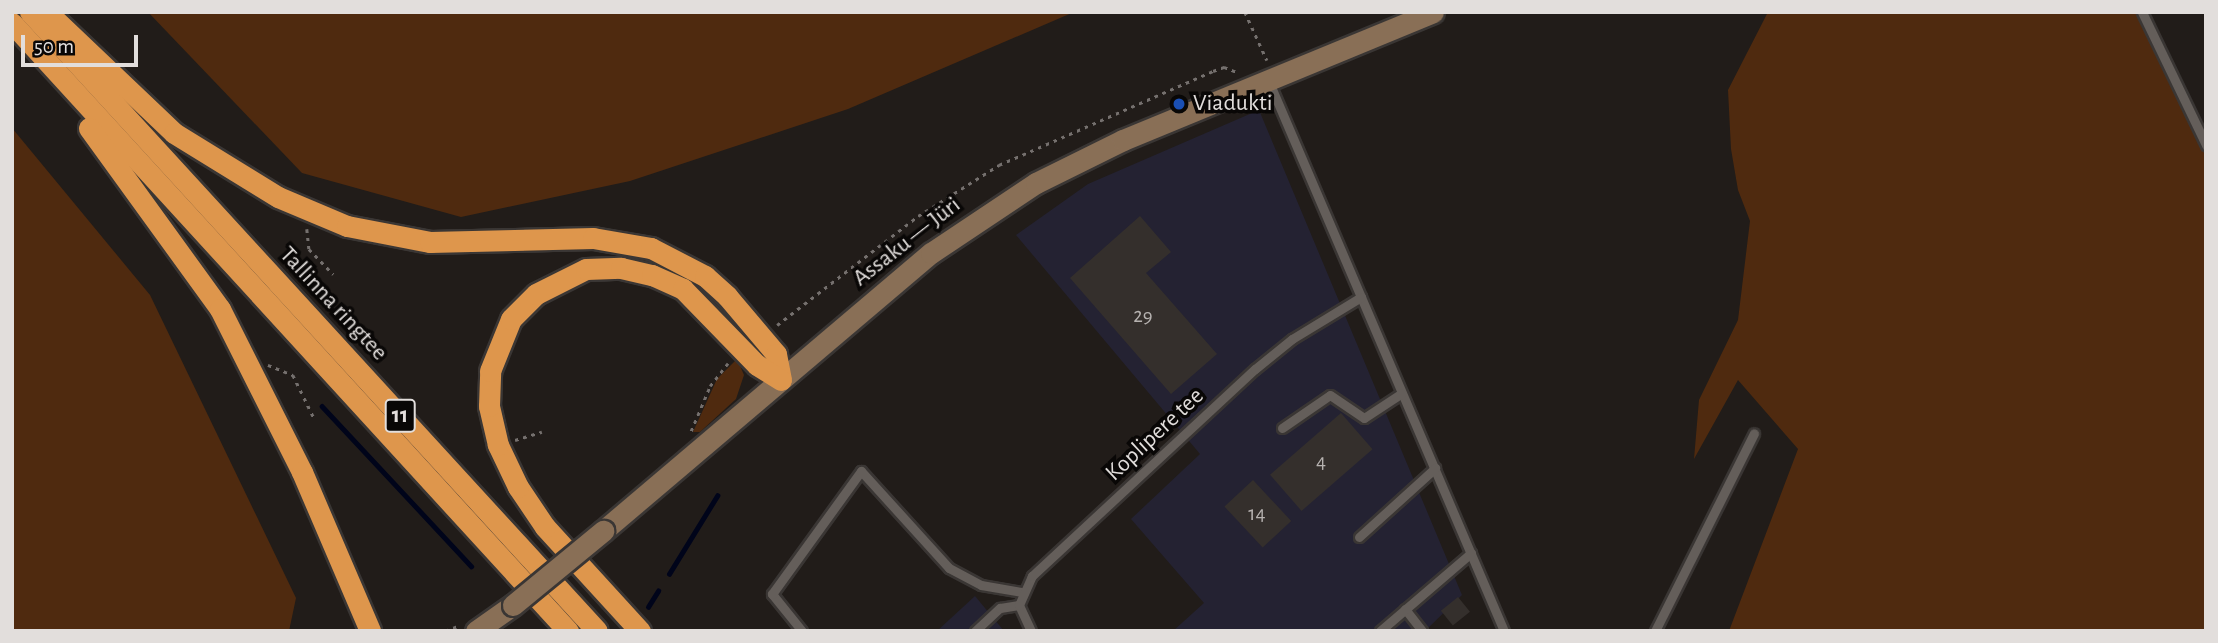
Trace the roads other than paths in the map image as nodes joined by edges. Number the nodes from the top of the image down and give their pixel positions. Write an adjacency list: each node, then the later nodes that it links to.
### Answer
1 (19, 12): 6 (lane)
2 (30, 12): 24 (highway, Tallinna ringtee / 11)
3 (47, 12): 11 (highway)
4 (1433, 12): 8 (street, Assaku — Jüri)
5 (2142, 12): 9 (lane)
6 (12, 21): 23 (highway, Tallinna ringtee / 11)
7 (12, 42): 22 (highway)
8 (1266, 83): 10 (lane); 11 (street, Assaku — Jüri)
9 (2206, 145)
10 (1361, 297): 12 (lane); 18 (lane, Koplipere tee)
11 (781, 380): 21 (street, Assaku — Jüri, bridge); 25 (highway)
12 (1402, 393): 13 (lane); 15 (lane)
13 (1282, 428)
14 (1754, 433): 32 (lane)
15 (1435, 468): 16 (lane); 17 (lane)
16 (1359, 537)
17 (1471, 553): 20 (lane); 31 (lane)
18 (1022, 592): 19 (lane, Koplipere tee); 26 (lane)
19 (1019, 605): 27 (lane); 28 (lane)
20 (1405, 609): 29 (lane); 30 (lane)
21 (481, 629)
22 (370, 631)
23 (568, 631)
24 (597, 631)
25 (640, 631)
26 (802, 631)
27 (975, 631)
28 (1031, 631)
29 (1380, 631)
30 (1422, 631)
31 (1504, 631)
32 (1655, 631)

